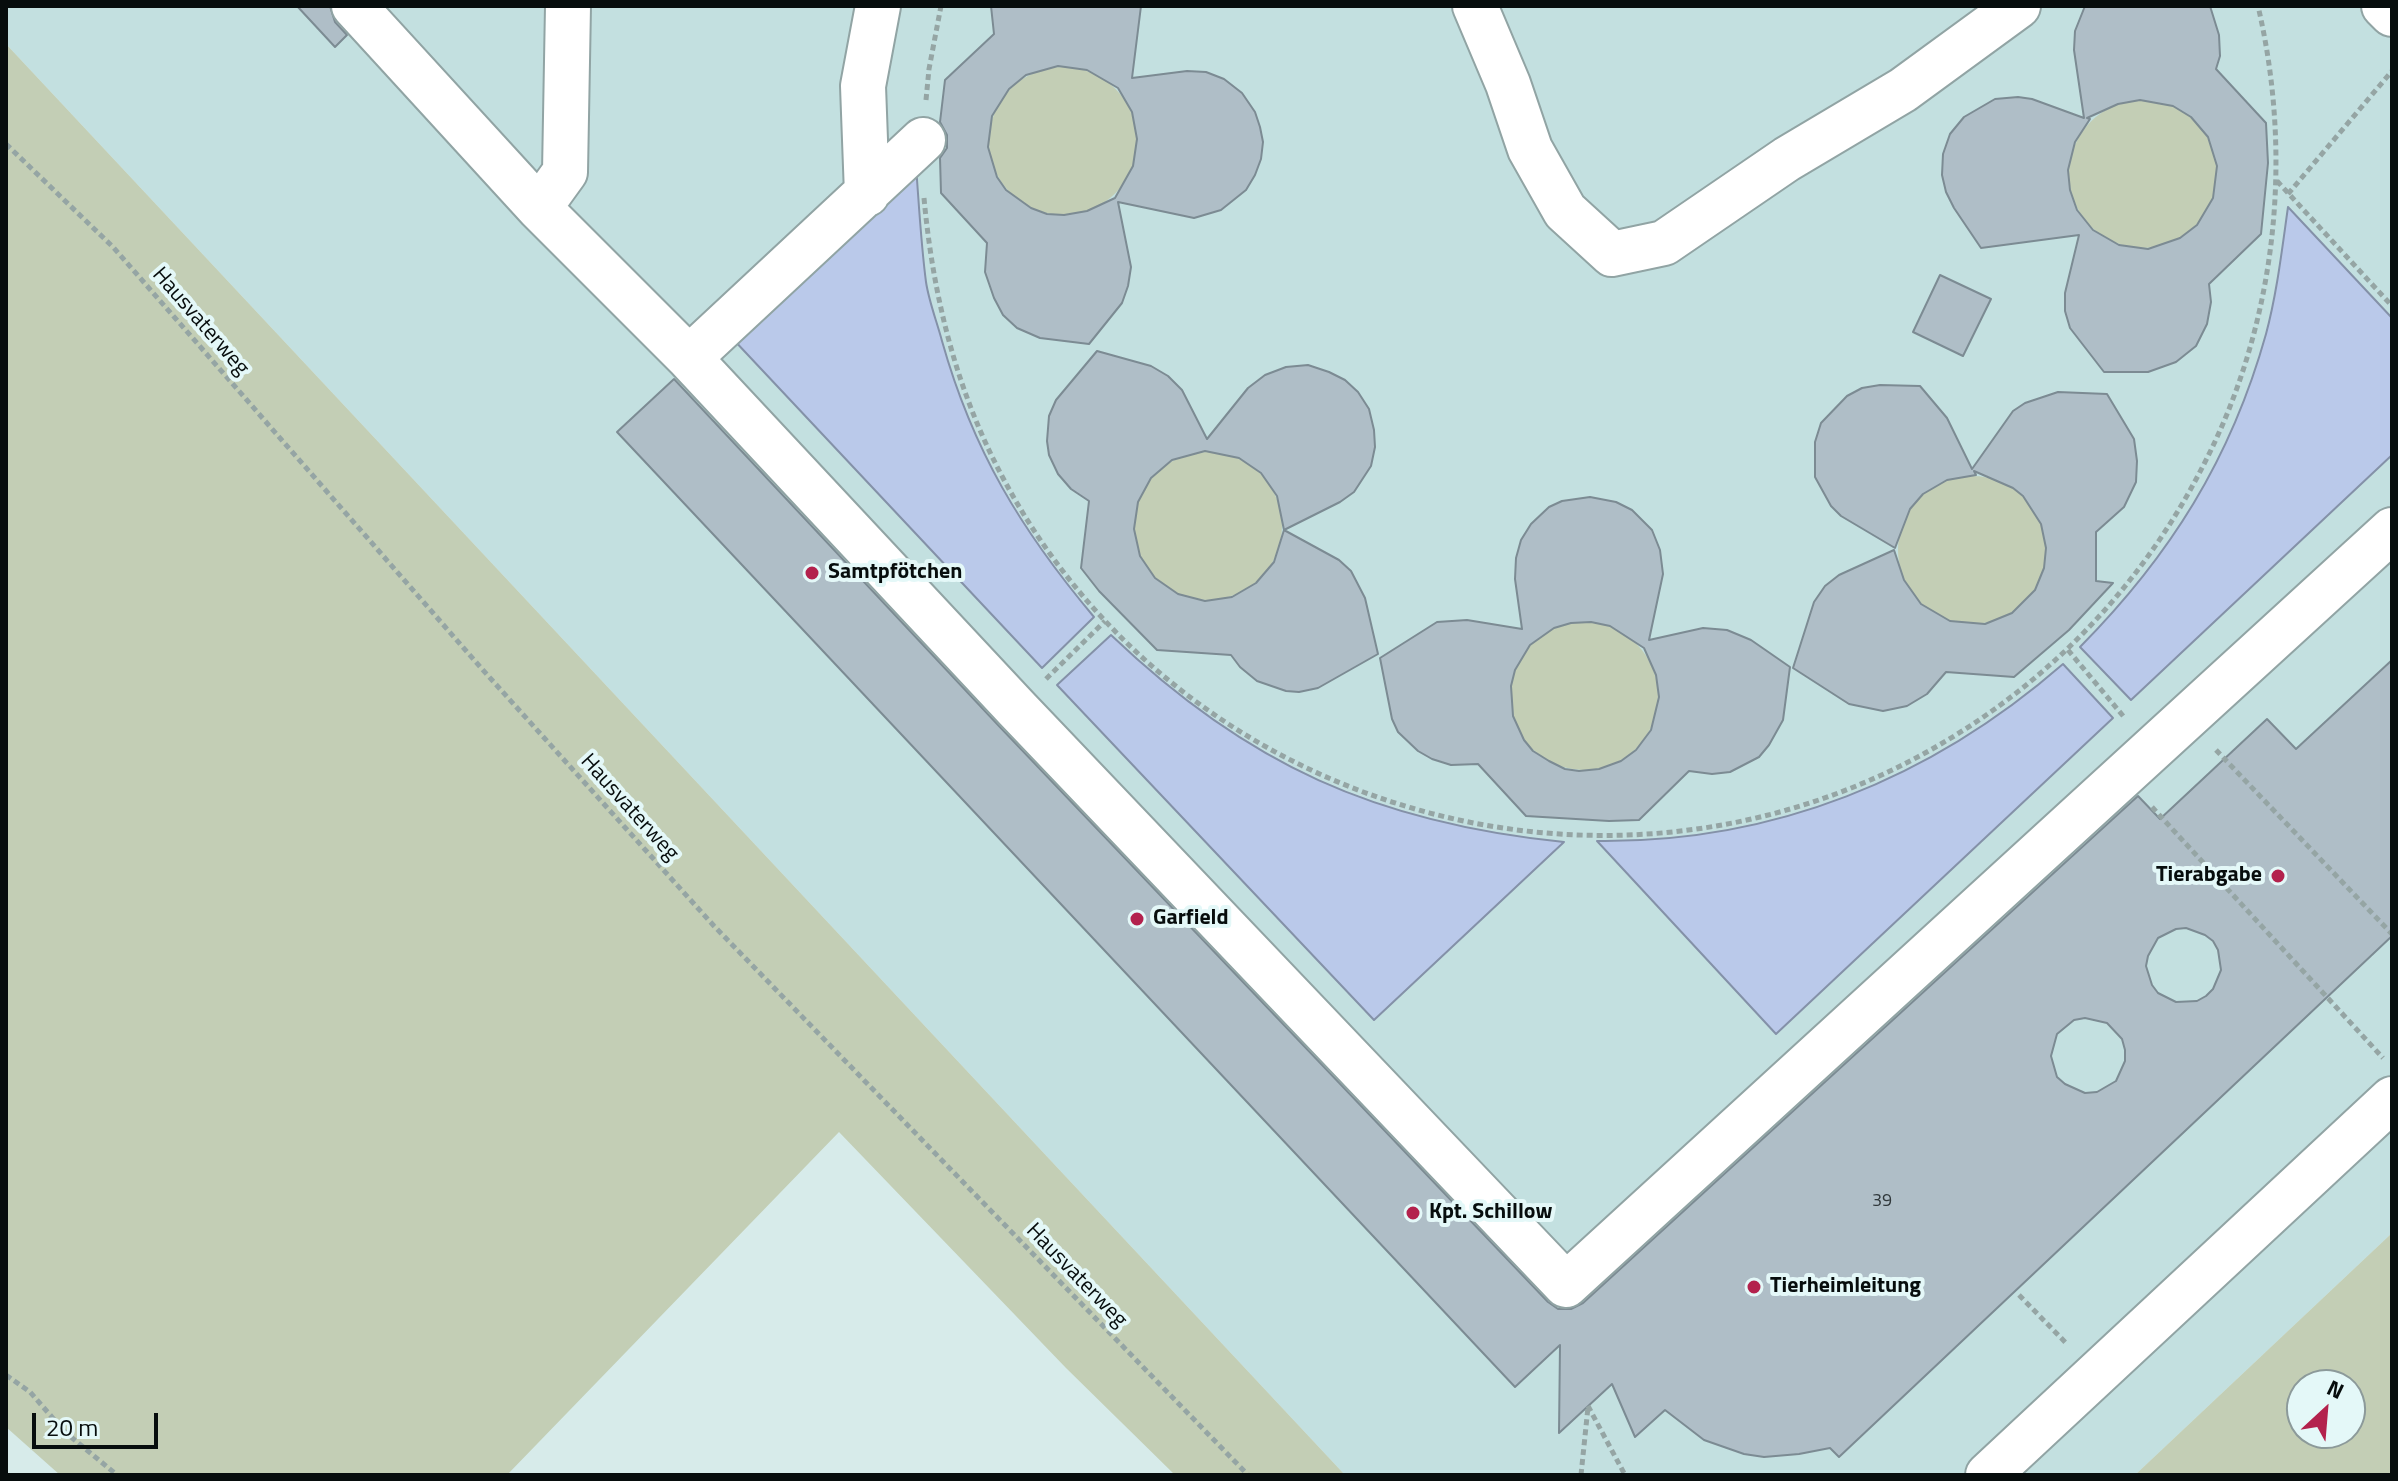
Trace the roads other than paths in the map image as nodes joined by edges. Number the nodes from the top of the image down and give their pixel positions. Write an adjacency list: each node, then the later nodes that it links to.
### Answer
1 (354, 6): 10 (lane)
2 (568, 6): 10 (lane)
3 (878, 6): 9 (lane)
4 (1475, 6): 5 (lane)
5 (2018, 6)
6 (2384, 6): 7 (lane)
7 (2392, 14)
8 (923, 140): 9 (lane)
9 (867, 194): 11 (lane)
10 (539, 208): 11 (lane)
11 (689, 358): 12 (lane)
12 (2392, 530)
13 (2392, 1099): 14 (lane)
14 (1988, 1475)

